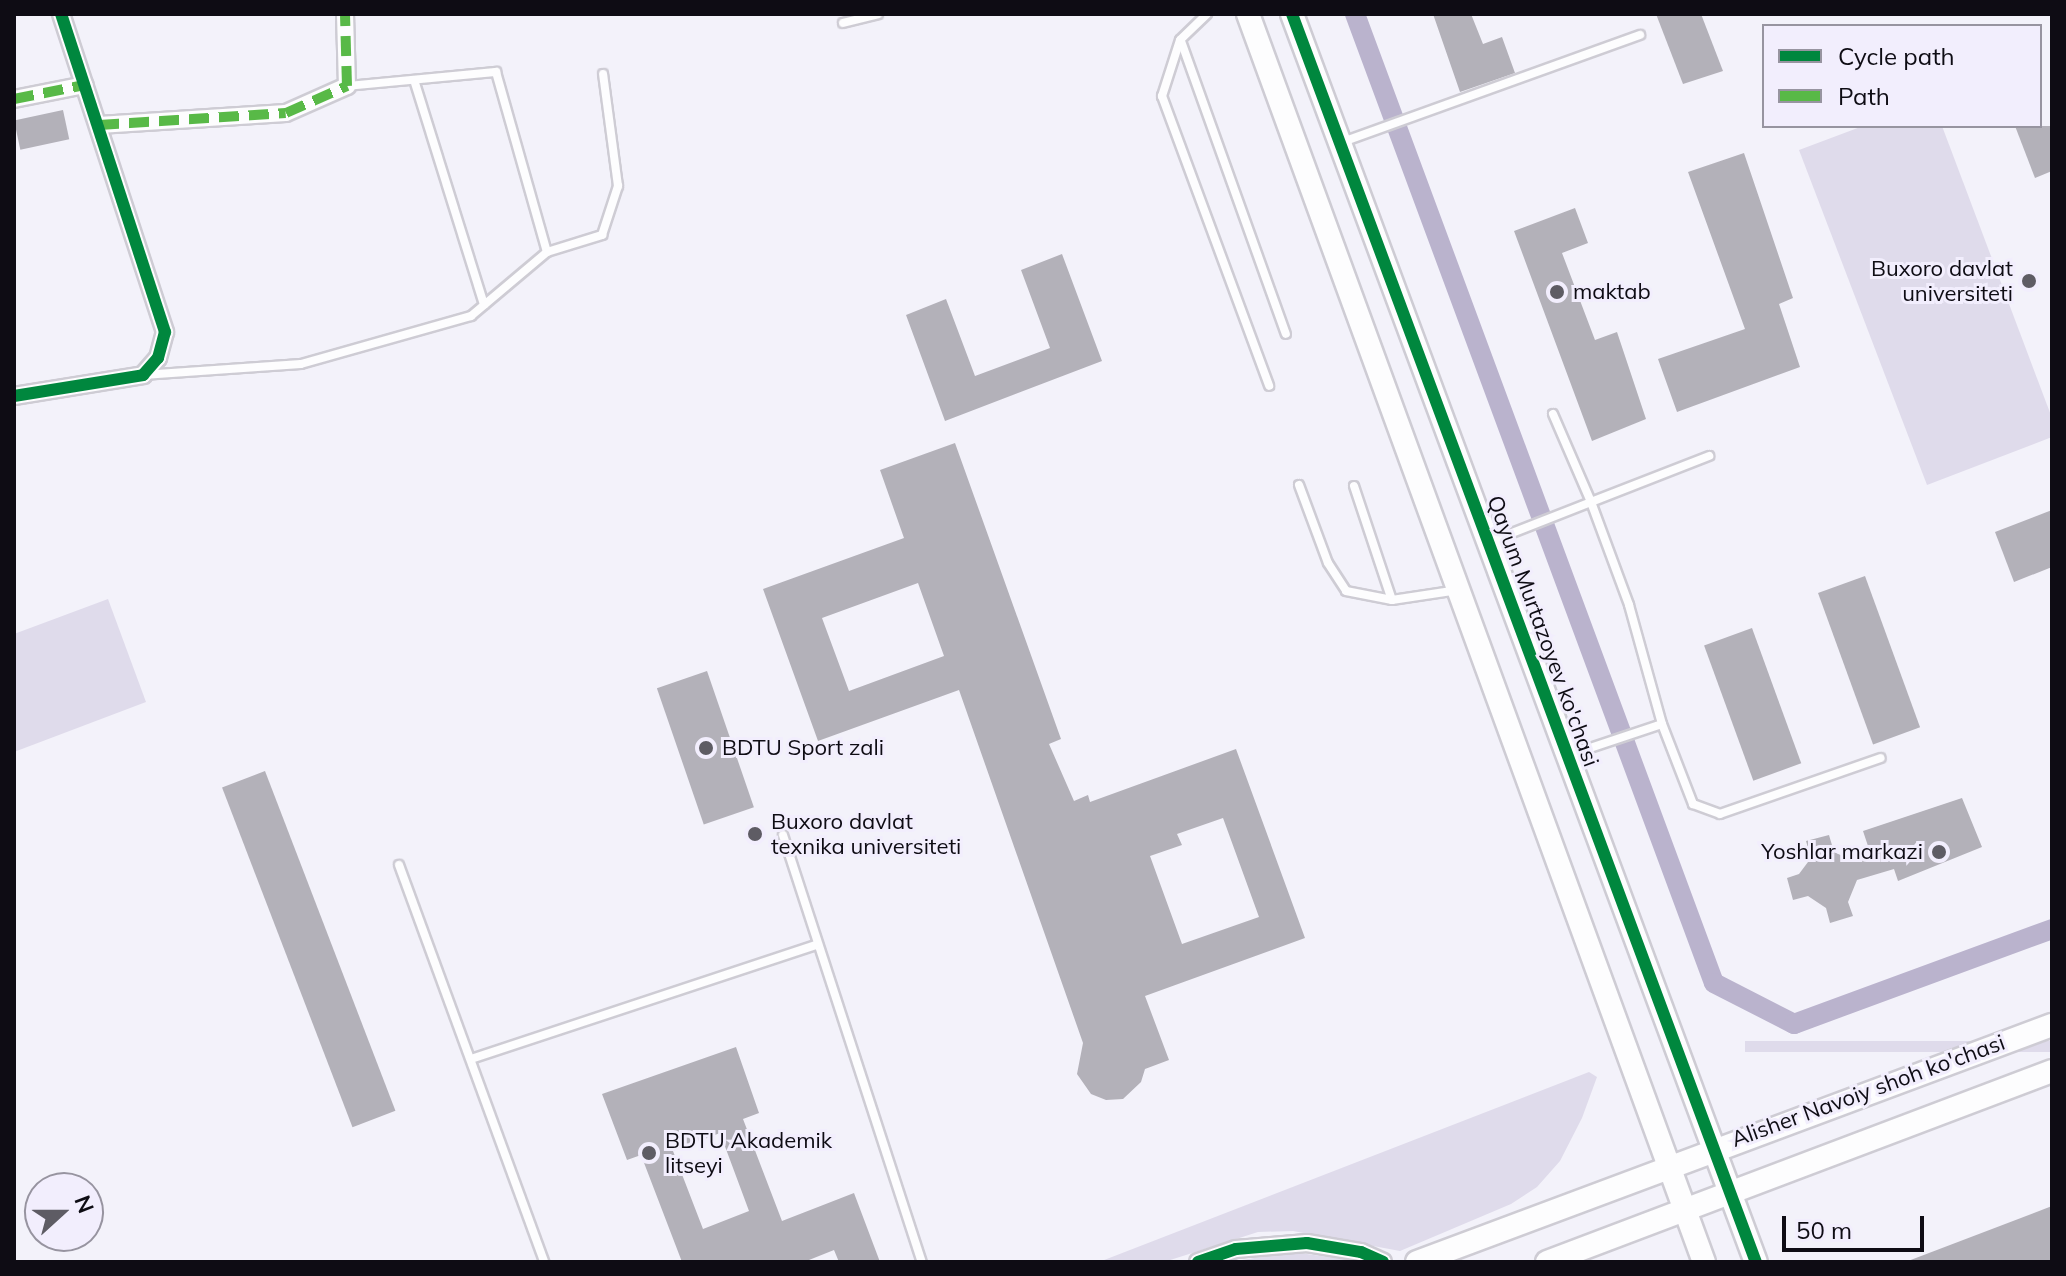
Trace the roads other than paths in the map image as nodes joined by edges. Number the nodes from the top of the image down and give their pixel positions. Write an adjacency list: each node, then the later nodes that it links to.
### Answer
1 (61, 14): 12 (street)
2 (345, 14): 13 (street)
3 (878, 14): 7 (lane)
4 (1207, 14): 9 (lane)
5 (1248, 14): 29 (street)
6 (1292, 14): 16 (street, Qayum Murtazoyev ko'chasi)
7 (843, 23)
8 (1640, 35): 16 (lane)
9 (1180, 40): 19 (lane); 21 (lane)
10 (603, 74): 17 (lane)
11 (415, 83): 13 (lane); 17 (lane); 18 (lane)
12 (85, 85): 14 (street); 15 (street)
13 (347, 86): 15 (street)
14 (14, 99)
15 (99, 125): 20 (street)
16 (1350, 140): 28 (street, Qayum Murtazoyev ko'chasi)
17 (547, 252): 18 (lane)
18 (484, 305): 20 (lane)
19 (1286, 334)
20 (143, 375): 22 (street)
21 (1269, 386)
22 (14, 396)
23 (1553, 414): 27 (lane)
24 (1709, 456): 27 (lane)
25 (1299, 485): 30 (lane)
26 (1354, 486): 30 (lane)
27 (1591, 502): 28 (lane); 31 (lane)
28 (1489, 542): 32 (street, Qayum Murtazoyev ko'chasi)
29 (1459, 589): 30 (lane); 41 (street)
30 (1392, 600)
31 (1662, 724): 32 (lane); 33 (lane)
32 (1569, 755): 40 (street, Qayum Murtazoyev ko'chasi)
33 (1881, 758)
34 (783, 835): 36 (lane)
35 (399, 865): 38 (lane)
36 (815, 945): 38 (lane); 45 (lane)
37 (2052, 1025): 40 (street, Alisher Navoiy shoh ko'chasi)
38 (471, 1059): 44 (lane)
39 (2052, 1071): 42 (street, Alisher Navoiy shoh ko'chasi)
40 (1715, 1146): 41 (street, Alisher Navoiy shoh ko'chasi); 42 (street, Qayum Murtazoyev ko'chasi)
41 (1669, 1164): 43 (street); 48 (street, Alisher Navoiy shoh ko'chasi)
42 (1732, 1194): 43 (street, Alisher Navoiy shoh ko'chasi); 51 (street, Qayum Murtazoyev ko'chasi)
43 (1687, 1212): 49 (street, Alisher Navoiy shoh ko'chasi); 50 (street)
44 (544, 1262)
45 (922, 1262)
46 (1198, 1262): 47 (street)
47 (1383, 1262)
48 (1417, 1262)
49 (1547, 1262)
50 (1704, 1262)
51 (1756, 1262)

